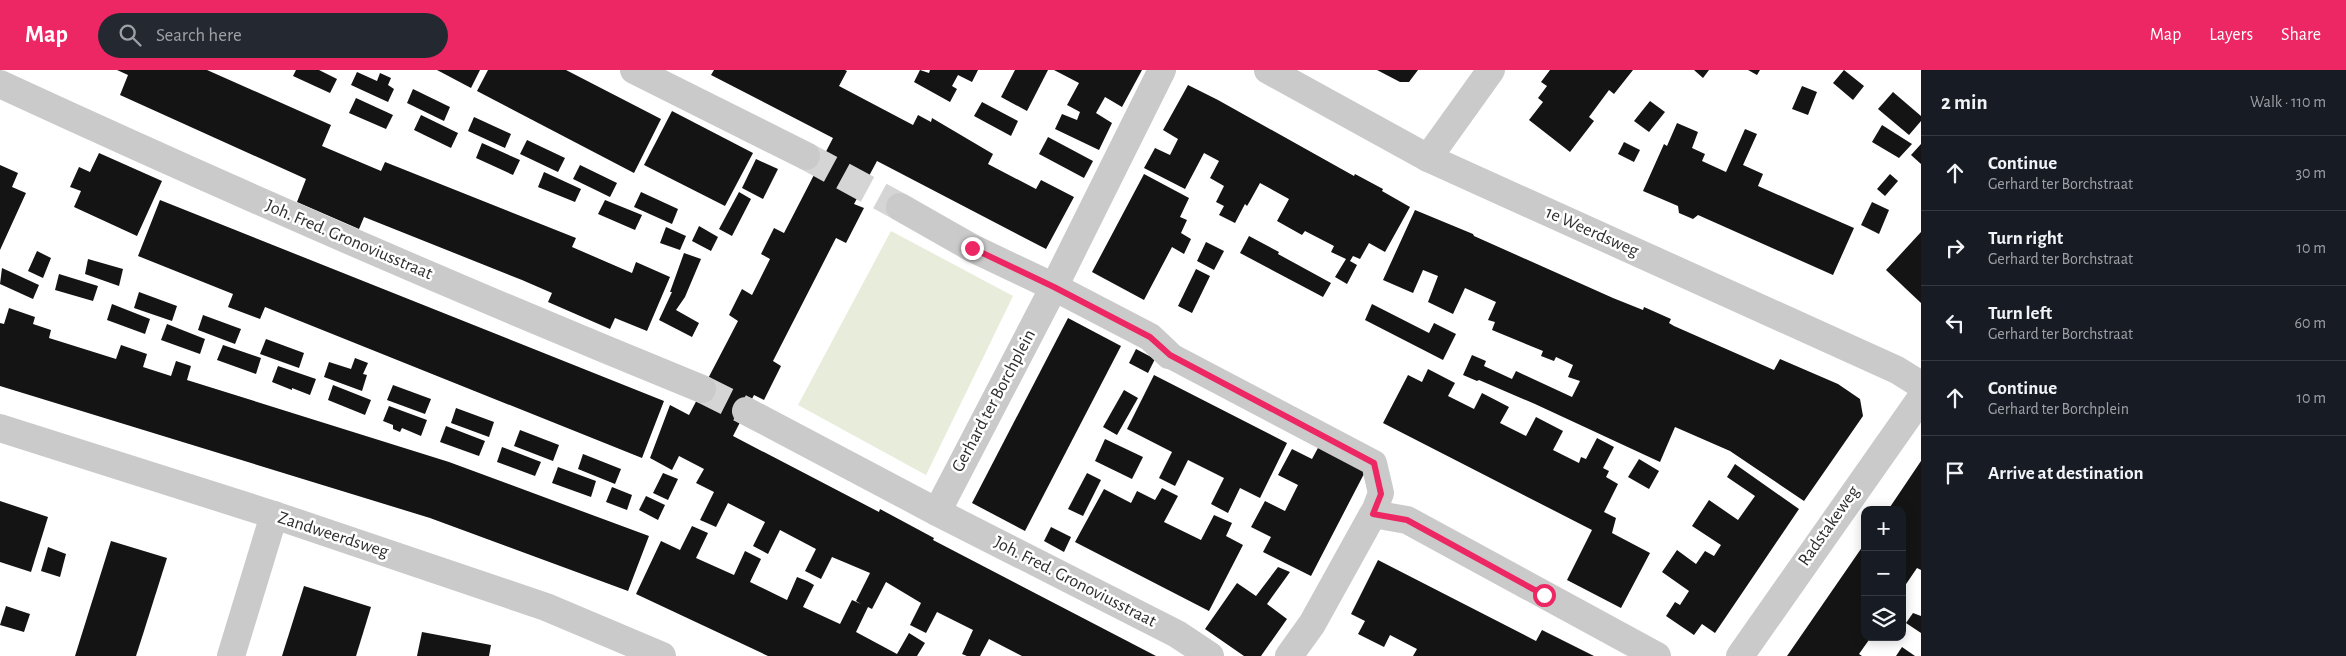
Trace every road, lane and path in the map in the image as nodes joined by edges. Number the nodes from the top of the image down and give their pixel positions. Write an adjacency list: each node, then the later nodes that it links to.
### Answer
1 (634, 70): 6 (street)
2 (1162, 70): 9 (street, Gerhard ter Borchplein)
3 (1268, 70): 7 (street, 1e Weerdsweg)
4 (1490, 70): 7 (street)
5 (0, 84): 12 (street, Joh. Fred. Gronoviusstraat)
6 (806, 156)
7 (1428, 158): 11 (street, 1e Weerdsweg)
8 (900, 207): 9 (street)
9 (1054, 287): 10 (street); 16 (street, Gerhard ter Borchplein)
10 (1170, 355): 17 (street)
11 (1921, 385)
12 (702, 389)
13 (1921, 398): 24 (street, Radstakeweg)
14 (746, 411): 16 (street)
15 (0, 428): 18 (street, Zandweerdsweg)
16 (936, 512): 21 (street, Joh. Fred. Gronoviusstraat)
17 (1373, 514): 22 (street); 23 (street)
18 (274, 515): 19 (street); 20 (street, Zandweerdsweg)
19 (231, 656)
20 (662, 656)
21 (1210, 656)
22 (1290, 656)
23 (1657, 656)
24 (1740, 656)

